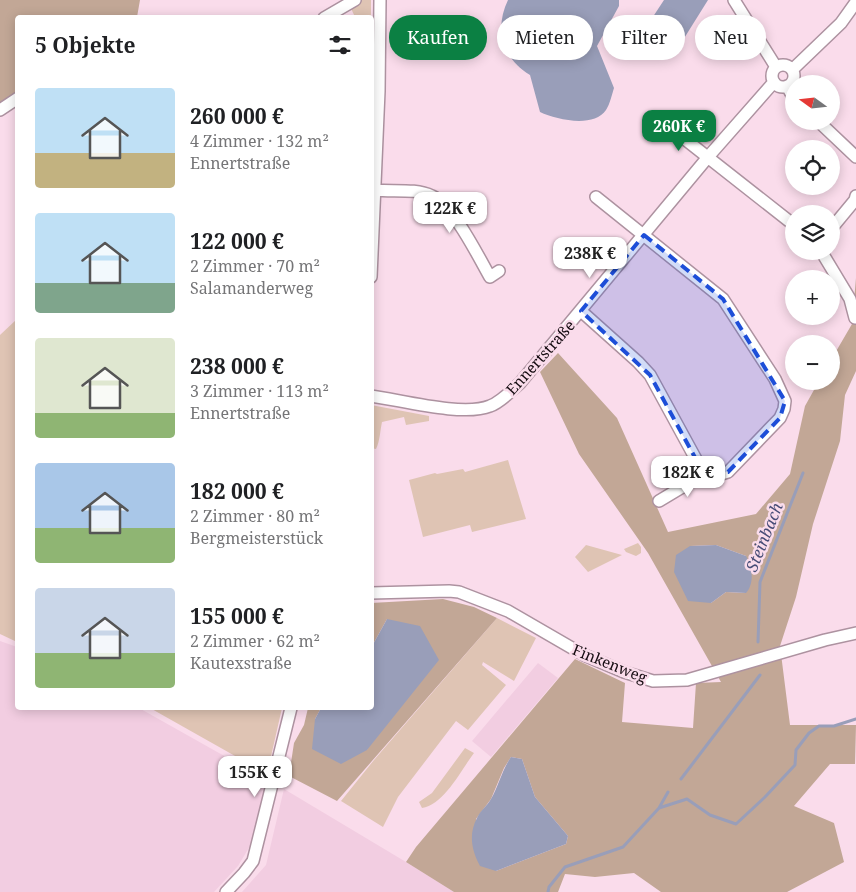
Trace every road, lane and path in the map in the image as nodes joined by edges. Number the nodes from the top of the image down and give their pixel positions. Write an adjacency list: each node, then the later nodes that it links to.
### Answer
1 (355, 0): 5 (street)
2 (380, 0): 8 (street)
3 (734, 0): 6 (street)
4 (856, 2): 7 (street)
5 (329, 15)
6 (776, 67): 7 (street); 10 (street)
7 (792, 70): 9 (street)
8 (378, 73): 11 (street); 19 (street)
9 (793, 75)
10 (774, 82): 12 (street); 17 (street, Ennertstraße)
11 (374, 84)
12 (785, 86)
13 (15, 100): 14 (street)
14 (0, 110)
15 (659, 128): 17 (street)
16 (828, 130): 18 (street)
17 (708, 157): 23 (street); 25 (street, Ennertstraße)
18 (856, 157)
19 (375, 190): 22 (street); 27 (street)
20 (856, 196): 24 (street)
21 (596, 198): 25 (street)
22 (374, 212)
23 (785, 218)
24 (840, 218)
25 (644, 235): 28 (street, Ennertstraße); 31 (street)
26 (826, 260): 29 (street)
27 (499, 271)
28 (580, 311): 30 (street, Ennertstraße); 31 (street)
29 (855, 318)
30 (374, 396)
31 (704, 474): 32 (street)
32 (659, 501)
33 (374, 593): 34 (street, Finkenweg)
34 (856, 633)
35 (291, 710): 36 (street)
36 (226, 892)

